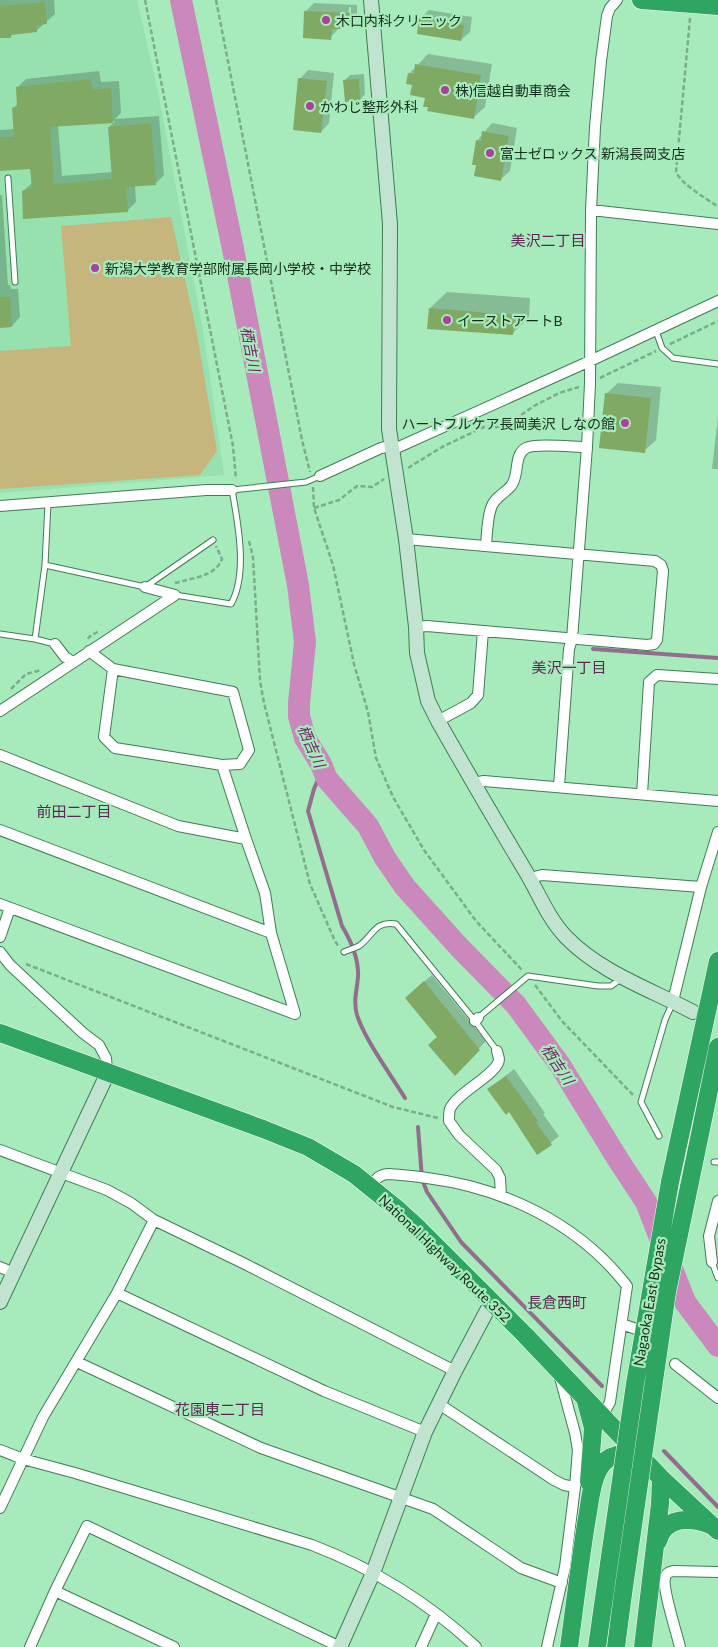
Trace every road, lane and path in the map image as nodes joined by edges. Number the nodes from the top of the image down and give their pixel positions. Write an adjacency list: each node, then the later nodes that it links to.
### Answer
1 (145, 0): 27 (path)
2 (216, 0): 25 (path)
3 (371, 0): 23 (street)
4 (617, 0): 10 (street)
5 (640, 0): 6 (highway)
6 (692, 2): 7 (highway); 9 (path)
7 (718, 6)
8 (8, 178): 12 (lane)
9 (718, 207)
10 (591, 210): 11 (street); 18 (street)
11 (718, 224)
12 (15, 282)
13 (718, 301): 15 (street)
14 (718, 321): 16 (path)
15 (656, 331): 18 (street); 19 (lane)
16 (669, 345)
17 (654, 352): 20 (path)
18 (590, 361): 22 (street); 23 (street)
19 (718, 364)
20 (601, 377)
21 (578, 388): 24 (path)
22 (587, 447): 35 (street); 36 (street)
23 (392, 448): 25 (street); 33 (street)
24 (403, 471)
25 (315, 475): 27 (lane)
26 (387, 478): 31 (path)
27 (235, 487): 29 (street); 39 (lane)
28 (313, 487): 31 (path)
29 (48, 502): 30 (street); 37 (lane)
30 (0, 506)
31 (314, 508): 70 (path)
32 (249, 539): 67 (path)
33 (406, 539): 35 (street); 40 (street)
34 (213, 540): 38 (lane)
35 (486, 546): 36 (street)
36 (580, 555): 44 (street); 44 (street)
37 (45, 565): 38 (lane); 43 (lane)
38 (145, 588): 39 (street)
39 (174, 595): 46 (street)
40 (416, 627): 41 (street); 51 (street)
41 (483, 631): 44 (street); 51 (street)
42 (0, 634): 43 (lane)
43 (35, 639): 45 (lane)
44 (572, 639): 55 (street)
45 (55, 644): 47 (street)
46 (89, 651): 47 (street); 48 (street)
47 (73, 662): 50 (street)
48 (113, 669): 53 (street); 53 (street)
49 (718, 679): 56 (street)
50 (0, 711)
51 (438, 721): 54 (street)
52 (0, 755): 60 (street)
53 (222, 765): 60 (street)
54 (473, 782): 55 (street); 61 (street)
55 (559, 786): 56 (street)
56 (642, 794): 57 (street)
57 (718, 801)
58 (0, 830): 65 (street)
59 (718, 832): 62 (street)
60 (246, 839): 65 (street)
61 (530, 878): 62 (street); 71 (street)
62 (701, 888): 72 (street)
63 (0, 904): 64 (street)
64 (10, 908): 65 (street); 66 (street)
65 (271, 933)
66 (0, 937)
67 (344, 952): 74 (lane)
68 (1, 953): 78 (street); 80 (path)
69 (718, 961): 128 (highway, Nagaoka East Bypass, bridge)
70 (526, 977): 71 (lane); 74 (lane); 79 (path)
71 (622, 978): 72 (street)
72 (673, 1001): 73 (street); 79 (lane)
73 (693, 1012)
74 (477, 1020): 77 (lane)
75 (0, 1033): 78 (highway, National Highway Route 352)
76 (718, 1047): 129 (highway, Nagaoka East Bypass, bridge)
77 (497, 1051): 80 (street)
78 (107, 1071): 83 (street); 84 (highway, National Highway Route 352)
79 (641, 1102): 81 (lane)
80 (449, 1121): 85 (street)
81 (659, 1136)
82 (0, 1150): 83 (street)
83 (61, 1173): 87 (street); 90 (street)
84 (370, 1186): 85 (street); 94 (highway, National Highway Route 352)
85 (502, 1196): 95 (street)
86 (718, 1201): 88 (street)
87 (154, 1220): 92 (street); 99 (street)
88 (712, 1262): 91 (lane)
89 (0, 1267): 90 (street)
90 (14, 1273): 93 (street)
91 (718, 1278)
92 (117, 1293): 97 (street); 105 (street)
93 (0, 1302)
94 (491, 1303): 99 (street); 100 (highway, National Highway Route 352)
95 (622, 1324): 96 (street); 104 (street)
96 (636, 1329)
97 (77, 1362): 107 (street); 111 (street)
98 (675, 1364): 101 (street)
99 (455, 1371): 103 (street)
100 (558, 1371): 102 (highway, National Highway Route 352); 110 (street)
101 (718, 1398)
102 (585, 1400): 104 (highway, National Highway Route 352); 114 (highway)
103 (439, 1404): 105 (street); 110 (street)
104 (602, 1417): 108 (highway, National Highway Route 352)
105 (425, 1432): 111 (street)
106 (0, 1450): 107 (street)
107 (23, 1459): 112 (street); 117 (street)
108 (648, 1462): 109 (highway, National Highway Route 352); 114 (highway)
109 (661, 1478): 113 (highway, National Highway Route 352); 115 (highway)
110 (575, 1487): 118 (street)
111 (401, 1497): 117 (street); 118 (street)
112 (0, 1508)
113 (716, 1528): 115 (highway)
114 (582, 1550): 127 (highway)
115 (654, 1554): 130 (highway)
116 (718, 1572): 131 (street)
117 (373, 1573): 120 (street); 123 (street)
118 (562, 1583): 126 (street)
119 (55, 1591): 121 (street); 122 (street); 123 (street)
120 (436, 1614): 124 (street); 125 (street)
121 (30, 1647)
122 (174, 1647)
123 (340, 1647)
124 (421, 1647)
125 (476, 1647)
126 (548, 1647)
127 (568, 1647)
128 (596, 1647)
129 (616, 1647)
130 (643, 1647)
131 (680, 1647)

